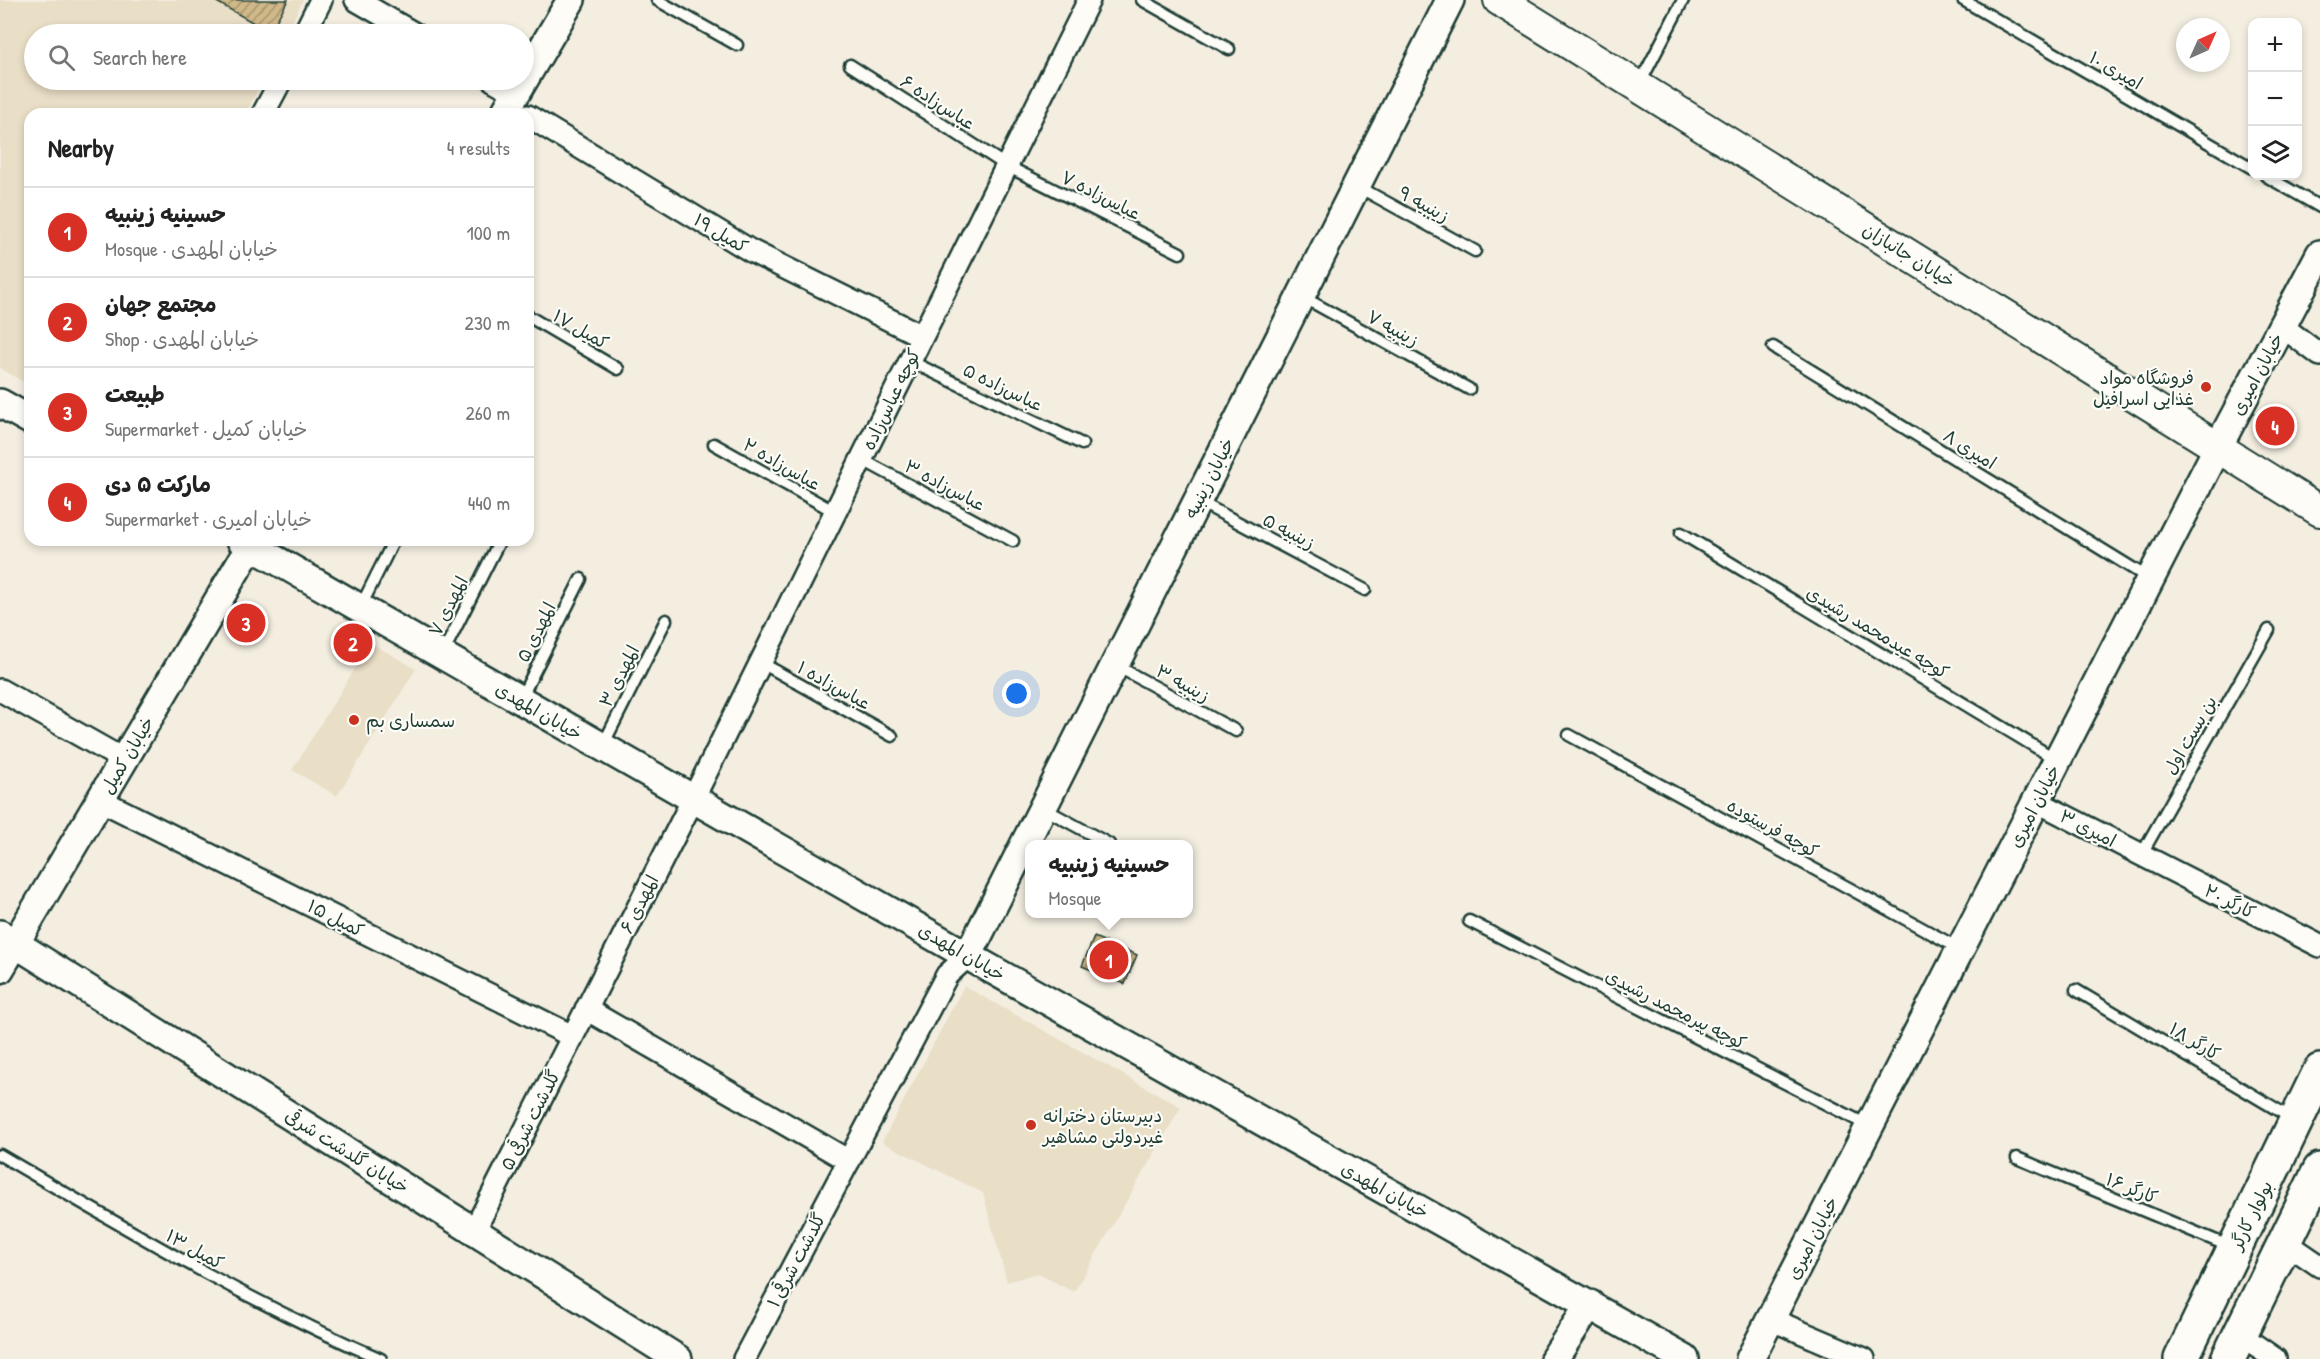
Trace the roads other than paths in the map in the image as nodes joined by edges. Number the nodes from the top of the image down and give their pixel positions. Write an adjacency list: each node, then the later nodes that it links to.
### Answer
1 (321, 0): 11 (street)
2 (356, 0): 12 (street)
3 (571, 0): 16 (street)
4 (657, 0): 13 (lane)
5 (1089, 0): 26 (street, کوچه عباس‌زاده)
6 (1142, 0): 14 (lane)
7 (1450, 0): 28 (street, خیابان زینبیه)
8 (1499, 0): 17 (main road, خیابان جانبازان)
9 (1683, 0): 17 (lane)
10 (1963, 0): 25 (lane, امیری ۱۰)
11 (309, 24)
12 (398, 24)
13 (737, 45)
14 (1229, 49)
15 (850, 65): 26 (lane, عباس‌زاده ۶)
16 (534, 73)
17 (1637, 87): 46 (main road, خیابان جانبازان)
18 (276, 90): 21 (street)
19 (501, 90): 22 (street, کمیل ۱۹)
20 (526, 90): 23 (street)
21 (266, 108)
22 (515, 108)
23 (517, 108)
24 (534, 120): 36 (street, کمیل ۱۹)
25 (2248, 165)
26 (1007, 166): 31 (lane, عباس‌زاده ۷); 36 (street, کوچه عباس‌زاده)
27 (2273, 180): 29 (lane)
28 (1356, 186): 30 (lane, زینبیه ۹); 33 (street, خیابان زینبیه)
29 (2320, 207)
30 (1475, 250)
31 (1180, 253)
32 (2320, 255): 35 (street, خیابان امیری)
33 (1301, 296): 41 (lane, زینبیه ۷); 48 (street, خیابان زینبیه)
34 (534, 320): 40 (lane, کمیل ۱۷)
35 (2282, 326): 38 (street); 46 (street, خیابان امیری)
36 (922, 336): 39 (street, کوچه عباس‌زاده)
37 (1773, 347): 58 (lane, امیری ۸)
38 (2320, 355)
39 (910, 361): 45 (lane, عباس‌زاده ۵); 47 (street, کوچه عباس‌زاده)
40 (618, 369)
41 (1470, 389)
42 (0, 403): 43 (street)
43 (24, 417)
44 (714, 444): 50 (lane, عباس‌زاده ۲)
45 (1082, 444)
46 (2218, 447): 49 (main road, خیابان جانبازان); 58 (street, خیابان امیری)
47 (861, 459): 50 (street, کوچه عباس‌زاده); 52 (lane, عباس‌زاده ۳)
48 (1198, 501): 59 (lane, زینبیه ۵); 65 (street, خیابان زینبیه)
49 (2320, 511)
50 (835, 512): 64 (street, کوچه عباس‌زاده)
51 (1681, 533): 73 (lane, کوچه عیدمحمد رشیدی)
52 (1013, 541)
53 (246, 546): 72 (street, خیابان کمیل)
54 (255, 546): 60 (street, خیابان المهدی)
55 (391, 546): 60 (lane)
56 (497, 546): 63 (lane, المهدی ۷)
57 (581, 579): 67 (lane, المهدی ۵)
58 (2150, 580): 73 (street, خیابان امیری)
59 (1365, 590)
60 (360, 609): 63 (street, خیابان المهدی)
61 (666, 620): 71 (lane, المهدی ۳)
62 (2269, 630): 81 (lane, بن بست اول)
63 (442, 655): 67 (street, خیابان المهدی)
64 (760, 662): 70 (lane, عباس‌زاده ۱); 74 (street, کوچه عباس‌زاده)
65 (1115, 664): 68 (lane, زینبیه ۳); 77 (street, خیابان زینبیه)
66 (0, 690): 72 (street)
67 (520, 700): 71 (street, خیابان المهدی)
68 (1236, 731)
69 (1569, 735): 85 (lane, کوچه فرستوده)
70 (892, 736)
71 (602, 747): 74 (street, خیابان المهدی)
72 (124, 760): 75 (street, خیابان کمیل)
73 (2057, 760): 76 (street, خیابان امیری)
74 (693, 799): 86 (street, خیابان المهدی); 89 (street, المهدی ۶)
75 (100, 800): 83 (street, خیابان کمیل); 90 (street, کمیل ۱۵)
76 (2036, 801): 81 (street, امیری ۳); 85 (street, خیابان امیری)
77 (1043, 808): 78 (street, خیابان زینبیه); 79 (lane)
78 (1027, 840)
79 (1102, 840)
80 (1025, 844): 86 (street, خیابان زینبیه)
81 (2141, 855): 84 (street, کارگر ۲۰)
82 (1469, 921): 93 (lane, کوچه پیرمحمد رشیدی)
83 (8, 938): 87 (street, خیابان کمیل); 98 (street, خیابان گلدشت شرقی)
84 (2320, 946)
85 (1960, 950): 93 (street, خیابان امیری)
86 (968, 956): 96 (street, گلدشت شرقی ۱); 102 (street, خیابان المهدی)
87 (0, 969)
88 (2076, 990): 92 (lane, کارگر ۱۸)
89 (586, 1009): 90 (street, گلدشت شرقی ۵); 96 (street)
90 (572, 1036): 98 (street, گلدشت شرقی ۵)
91 (2320, 1071): 92 (main road, بولوار کارگر)
92 (2296, 1121): 100 (main road, بولوار کارگر)
93 (1869, 1126): 103 (street, خیابان امیری)
94 (0, 1155): 105 (lane, کمیل ۱۳)
95 (2017, 1158): 100 (lane, کارگر ۱۶)
96 (849, 1161): 107 (street, گلدشت شرقی ۱)
97 (2320, 1170): 99 (main road)
98 (474, 1231): 106 (street, خیابان گلدشت شرقی)
99 (2285, 1242): 101 (street); 104 (main road)
100 (2235, 1248): 112 (main road, بولوار کارگر)
101 (2320, 1266)
102 (1590, 1304): 108 (street); 109 (street, خیابان المهدی)
103 (1770, 1319): 110 (street, خیابان امیری); 111 (street)
104 (2234, 1347): 113 (street)
105 (381, 1359)
106 (678, 1359)
107 (744, 1359)
108 (1554, 1359)
109 (1685, 1359)
110 (1750, 1359)
111 (1864, 1359)
112 (2181, 1359)
113 (2275, 1359)

